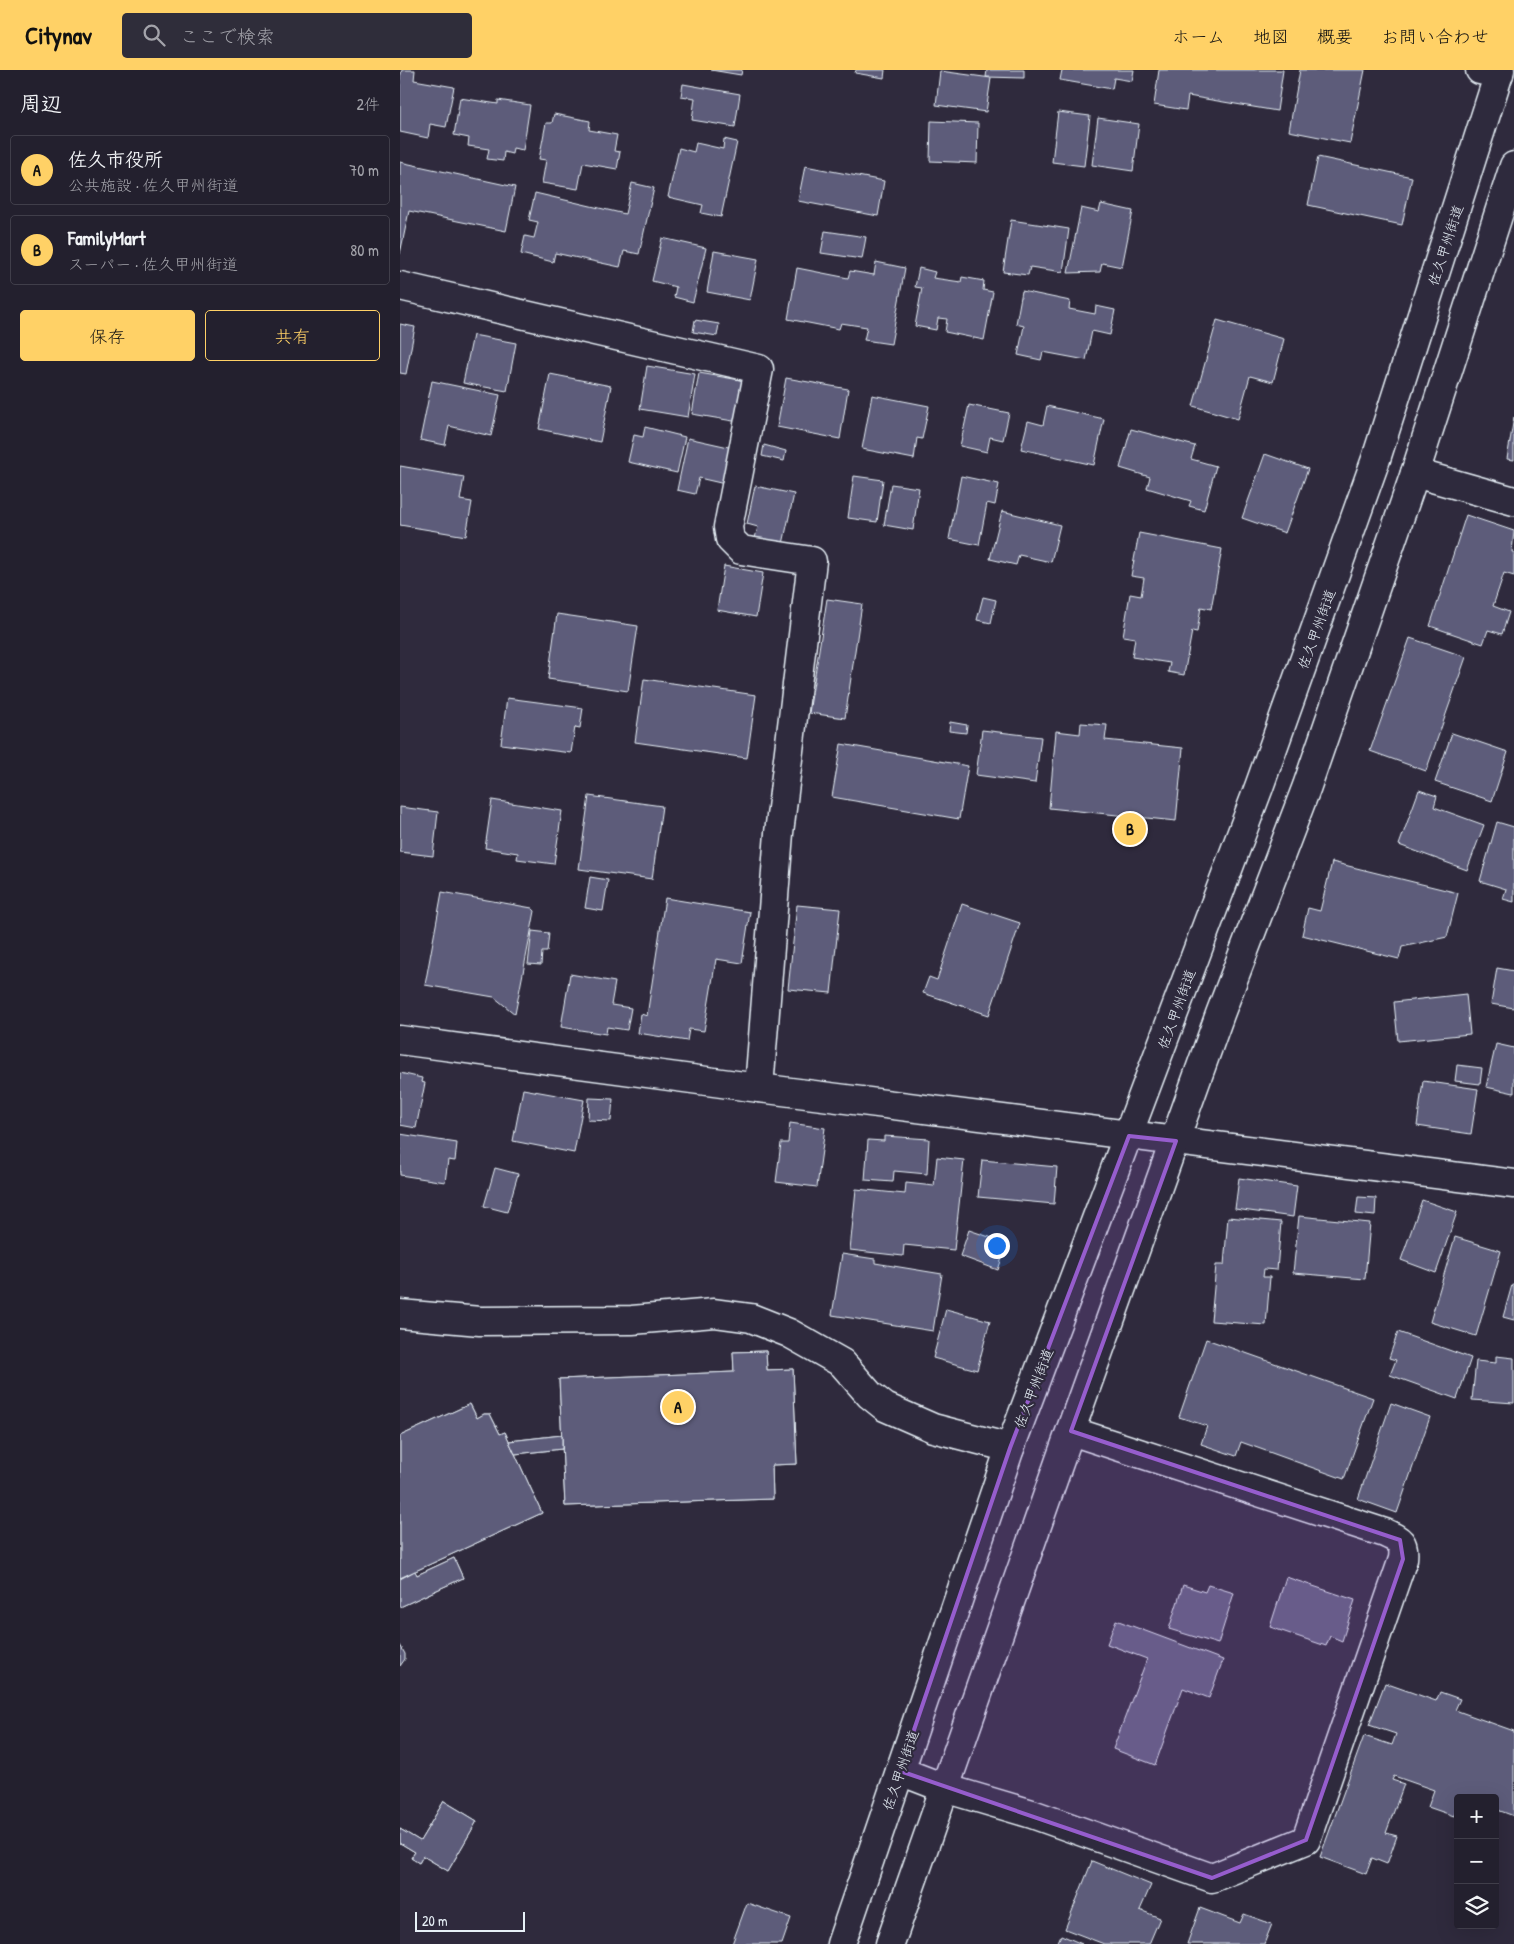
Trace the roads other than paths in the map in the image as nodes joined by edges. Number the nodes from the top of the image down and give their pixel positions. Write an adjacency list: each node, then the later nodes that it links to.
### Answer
1 (1493, 71): 8 (street, 佐久甲州街道)
2 (1514, 166): 4 (street)
3 (400, 286): 7 (street)
4 (1415, 473): 5 (street); 9 (street)
5 (1514, 501)
6 (400, 1040): 7 (street)
7 (759, 1088): 8 (street)
8 (1129, 1136): 9 (street); 13 (street, 佐久甲州街道)
9 (1176, 1141): 10 (street); 12 (street)
10 (1514, 1184)
11 (400, 1314): 13 (street)
12 (1071, 1431): 15 (street); 15 (street)
13 (1010, 1448): 14 (street, 佐久甲州街道)
14 (900, 1771): 15 (street); 16 (street, 佐久甲州街道)
15 (944, 1788): 17 (street)
16 (841, 1944)
17 (890, 1944)

